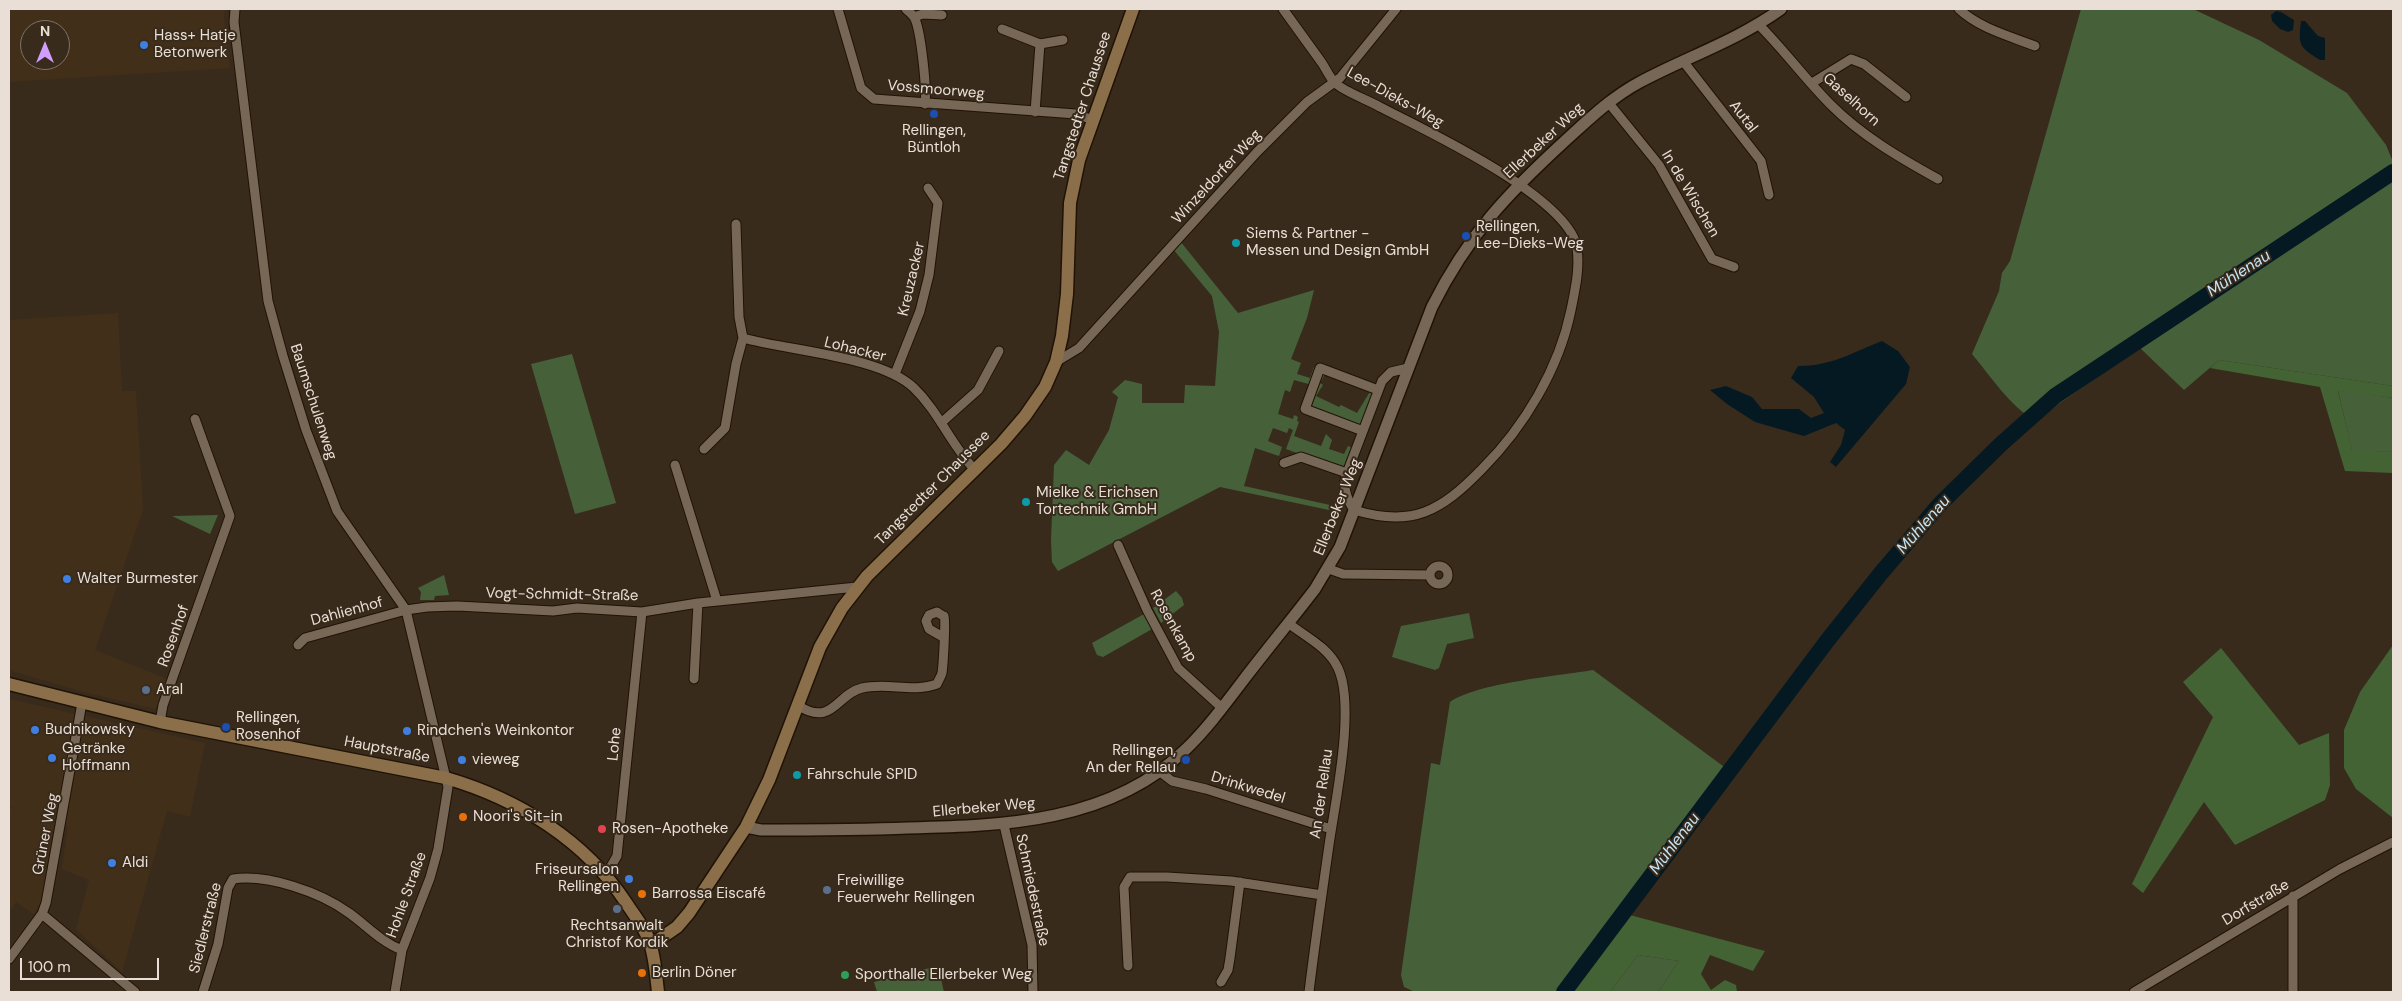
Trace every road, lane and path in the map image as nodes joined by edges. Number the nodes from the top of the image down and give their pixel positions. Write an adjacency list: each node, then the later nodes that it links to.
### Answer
1 (235, 9): 51 (street, Baumschulenweg)
2 (838, 9): 21 (street, Vossmoorweg)
3 (906, 9): 10 (street)
4 (1133, 9): 23 (main road, Tangstedter Chaussee)
5 (1283, 9): 17 (street, Lee-Dieks-Weg)
6 (1396, 9): 17 (street, Winzeldorfer Weg)
7 (1781, 9): 11 (street, Ellerbeker Weg)
8 (1959, 9): 15 (street)
9 (942, 15): 10 (street)
10 (914, 17): 21 (street)
11 (1758, 25): 16 (street, Ellerbeker Weg); 18 (street, Gaselhorn)
12 (1002, 29): 14 (street)
13 (1063, 40): 14 (street)
14 (1040, 44): 22 (street)
15 (2035, 46)
16 (1683, 62): 20 (street, Ellerbeker Weg); 27 (street, Autal)
17 (1335, 82): 25 (street, Lee-Dieks-Weg); 32 (street, Winzeldorfer Weg)
18 (1812, 83): 19 (street); 24 (street, Gaselhorn)
19 (1906, 97)
20 (1608, 102): 25 (street, Ellerbeker Weg); 29 (street, In de Wischen)
21 (925, 104): 22 (street, Vossmoorweg)
22 (1035, 112): 23 (street, Vossmoorweg)
23 (1093, 120): 32 (main road, Tangstedter Chaussee)
24 (1938, 178)
25 (1518, 184): 33 (street, Ellerbeker Weg); 44 (street, Lee-Dieks-Weg)
26 (928, 188): 34 (street, Kreuzacker)
27 (1769, 195)
28 (736, 224): 30 (street)
29 (1734, 267)
30 (743, 338): 34 (street, Lohacker); 39 (street)
31 (999, 351): 37 (street)
32 (1056, 362): 42 (main road, Tangstedter Chaussee)
33 (1408, 368): 35 (street); 44 (street, Ellerbeker Weg)
34 (895, 374): 37 (street, Lohacker)
35 (1378, 390): 38 (street); 38 (street)
36 (196, 420): 61 (street, Rosenhof)
37 (941, 423): 42 (street, Lohacker)
38 (1363, 431): 43 (street)
39 (704, 449)
40 (1284, 463): 43 (street)
41 (675, 465): 49 (street)
42 (975, 470): 48 (main road, Tangstedter Chaussee)
43 (1347, 473): 44 (street)
44 (1354, 510): 46 (street, Ellerbeker Weg)
45 (1118, 545): 60 (street, Rosenkamp)
46 (1328, 569): 47 (street); 53 (street, Ellerbeker Weg)
47 (1430, 575)
48 (857, 587): 49 (street, Vogt-Schmidt-Straße); 59 (main road, Tangstedter Chaussee)
49 (716, 601): 50 (street, Vogt-Schmidt-Straße)
50 (698, 603): 52 (street, Vogt-Schmidt-Straße); 56 (street)
51 (406, 610): 52 (street, Vogt-Schmidt-Straße); 55 (street, Dahlienhof); 63 (street, Baumschulenweg)
52 (642, 612): 68 (street, Lohe)
53 (1288, 623): 60 (street, Ellerbeker Weg); 66 (street, An der Rellau)
54 (943, 637): 59 (street)
55 (298, 645)
56 (694, 679)
57 (9, 684): 58 (main road, Hauptstraße)
58 (82, 703): 61 (main road, Hauptstraße); 72 (street, Grüner Weg)
59 (797, 705): 65 (main road, Tangstedter Chaussee)
60 (1222, 708): 62 (street, Ellerbeker Weg)
61 (160, 722): 63 (main road, Hauptstraße)
62 (1159, 771): 64 (street, Ellerbeker Weg); 66 (street, Drinkwedel)
63 (446, 778): 68 (main road, Hauptstraße); 74 (street, Hohle Straße)
64 (1004, 824): 65 (street, Ellerbeker Weg); 82 (street, Schmiedestraße)
65 (746, 827): 73 (main road, Tangstedter Chaussee)
66 (1331, 829): 70 (street, An der Rellau)
67 (2393, 842): 71 (street, Dorfstraße)
68 (603, 872): 73 (main road, Hauptstraße)
69 (1240, 882): 70 (street); 76 (street); 77 (street)
70 (1322, 895): 83 (street, An der Rellau)
71 (2293, 896): 84 (street, Dorfstraße); 85 (street)
72 (42, 914): 75 (street, Grüner Weg); 78 (street)
73 (651, 945): 81 (main road, Hauptstraße)
74 (402, 950): 79 (street, Siedlerstraße); 80 (street, Hohle Straße)
75 (9, 959)
76 (1128, 966)
77 (1221, 982)
78 (135, 992)
79 (203, 992)
80 (396, 992)
81 (658, 992)
82 (1033, 992)
83 (1309, 992)
84 (2134, 992)
85 (2293, 992)

